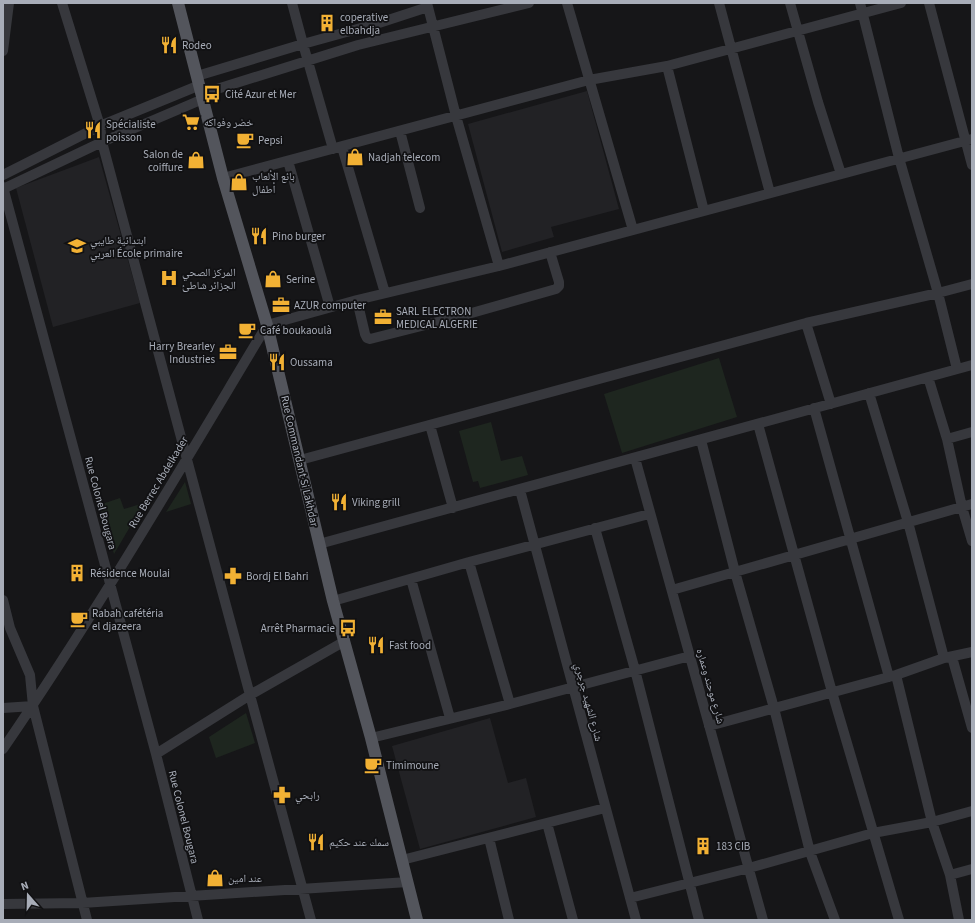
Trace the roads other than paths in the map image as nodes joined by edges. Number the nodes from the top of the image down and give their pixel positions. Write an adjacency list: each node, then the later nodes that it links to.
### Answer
1 (9, 3): 18 (street)
2 (62, 3): 24 (street)
3 (178, 3): 22 (main road, Rue Commandant Si Lakhdar)
4 (292, 3): 16 (street)
5 (529, 3): 14 (street)
6 (567, 3): 21 (street)
7 (719, 3): 17 (street)
8 (790, 3): 15 (street)
9 (860, 3): 13 (street)
10 (901, 3): 13 (street)
11 (929, 3): 26 (street)
12 (428, 5): 14 (street); 16 (street)
13 (862, 14): 15 (street); 29 (street)
14 (433, 28): 19 (street); 23 (street)
15 (798, 31): 17 (street); 32 (street)
16 (303, 44): 19 (street); 22 (street)
17 (732, 49): 20 (street); 36 (street)
18 (3, 51)
19 (309, 60): 22 (street); 28 (street)
20 (667, 66): 21 (street); 38 (street)
21 (589, 80): 23 (street); 39 (street)
22 (200, 89): 24 (street); 27 (street); 34 (main road, Rue Commandant Si Lakhdar)
23 (456, 116): 25 (street); 41 (street)
24 (100, 126): 27 (street); 33 (street)
25 (400, 131): 28 (street); 37 (street)
26 (968, 140): 29 (street); 31 (street)
27 (102, 142): 35 (street); 60 (street)
28 (338, 148): 30 (street); 43 (street)
29 (899, 158): 32 (street); 44 (street)
30 (288, 161): 34 (street); 46 (street)
31 (972, 165)
32 (841, 174): 36 (street)
33 (3, 175)
34 (223, 178): 48 (main road, Rue Commandant Si Lakhdar)
35 (3, 188): 78 (street, Rue Colonel Bougara)
36 (770, 193): 38 (street)
37 (420, 208)
38 (704, 211): 39 (street)
39 (634, 230): 40 (street)
40 (550, 252): 41 (street); 45 (street)
41 (498, 266): 43 (street)
42 (972, 284): 44 (street)
43 (386, 293): 45 (street)
44 (938, 293): 47 (street); 50 (street)
45 (357, 300): 46 (street)
46 (330, 308): 48 (street)
47 (806, 323): 53 (street); 56 (street)
48 (267, 325): 60 (street, Rue Berrec Abdelkader); 62 (main road, Rue Commandant Si Lakhdar)
49 (972, 365): 50 (street)
50 (957, 369): 51 (street)
51 (928, 377): 52 (street); 58 (street)
52 (869, 393): 53 (street); 68 (street)
53 (831, 404): 54 (street)
54 (814, 408): 55 (street); 70 (street)
55 (758, 424): 59 (street); 74 (street)
56 (430, 425): 62 (street); 66 (street)
57 (972, 432): 58 (street)
58 (947, 439): 65 (street)
59 (701, 440): 61 (street); 76 (street)
60 (187, 457): 78 (street, Rue Berrec Abdelkader); 91 (street)
61 (635, 458): 63 (street); 67 (street, شارع موحند وعماره)
62 (300, 460): 72 (main road, Rue Commandant Si Lakhdar)
63 (520, 490): 66 (street); 73 (street, شارع الشهيد جرجري)
64 (972, 504): 65 (street)
65 (962, 507): 68 (street); 71 (street)
66 (453, 508): 72 (street)
67 (649, 514): 69 (street); 79 (street, شارع موحند وعماره)
68 (908, 522): 70 (street); 86 (street)
69 (595, 528): 73 (street); 87 (street)
70 (850, 539): 74 (street); 88 (street)
71 (972, 541)
72 (319, 544): 81 (main road, Rue Commandant Si Lakhdar)
73 (535, 545): 75 (street); 89 (street, شارع الشهيد جرجري)
74 (794, 555): 76 (street); 90 (street)
75 (470, 562): 77 (street); 92 (street)
76 (735, 572): 79 (street); 95 (street)
77 (411, 579): 81 (street); 96 (street)
78 (110, 584): 93 (street, Rue Berrec Abdelkader); 101 (street, Rue Colonel Bougara)
79 (672, 590): 85 (street, شارع موحند وعماره)
80 (3, 600): 82 (street)
81 (333, 601): 83 (main road, Rue Commandant Si Lakhdar)
82 (7, 628): 93 (street)
83 (345, 641): 91 (street); 99 (main road, Rue Commandant Si Lakhdar)
84 (972, 652): 86 (street)
85 (690, 656): 87 (street); 97 (street, شارع موحند وعماره)
86 (948, 657): 88 (street); 98 (street)
87 (634, 670): 89 (street); 114 (street)
88 (893, 676): 90 (street); 104 (street)
89 (573, 687): 92 (street); 102 (street, شارع الشهيد جرجري)
90 (832, 692): 95 (street); 106 (street)
91 (250, 695): 101 (street); 115 (street)
92 (510, 704): 96 (street)
93 (33, 706): 94 (street); 100 (street, Rue Berrec Abdelkader); 118 (street)
94 (3, 708)
95 (774, 708): 97 (street); 108 (street)
96 (450, 718): 99 (street)
97 (709, 726): 110 (street, شارع موحند وعماره)
98 (972, 728)
99 (371, 738): 109 (main road, Rue Commandant Si Lakhdar)
100 (3, 749)
101 (156, 754): 116 (street, Rue Colonel Bougara)
102 (605, 808): 105 (street); 117 (street, شارع الشهيد جرجري)
103 (972, 811): 104 (street)
104 (932, 822): 106 (street); 112 (street)
105 (547, 823): 107 (street); 125 (street)
106 (873, 833): 108 (street); 130 (street)
107 (489, 838): 109 (street); 124 (street)
108 (810, 852): 110 (street); 129 (street)
109 (402, 860): 113 (main road, Rue Commandant Si Lakhdar)
110 (749, 868): 114 (street); 128 (street, شارع موحند وعماره)
111 (972, 869): 112 (street)
112 (950, 875): 131 (street)
113 (408, 882): 115 (street); 123 (main road, Rue Commandant Si Lakhdar)
114 (690, 883): 117 (street); 127 (street)
115 (303, 888): 116 (street); 122 (street)
116 (192, 896): 118 (street); 121 (street, Rue Colonel Bougara)
117 (630, 898): 126 (street, شارع الشهيد جرجري)
118 (82, 903): 119 (street); 120 (street)
119 (3, 904)
120 (86, 920)
121 (198, 920)
122 (311, 920)
123 (418, 920)
124 (509, 920)
125 (573, 920)
126 (636, 920)
127 (699, 920)
128 (763, 920)
129 (834, 920)
130 (899, 920)
131 (960, 920)

